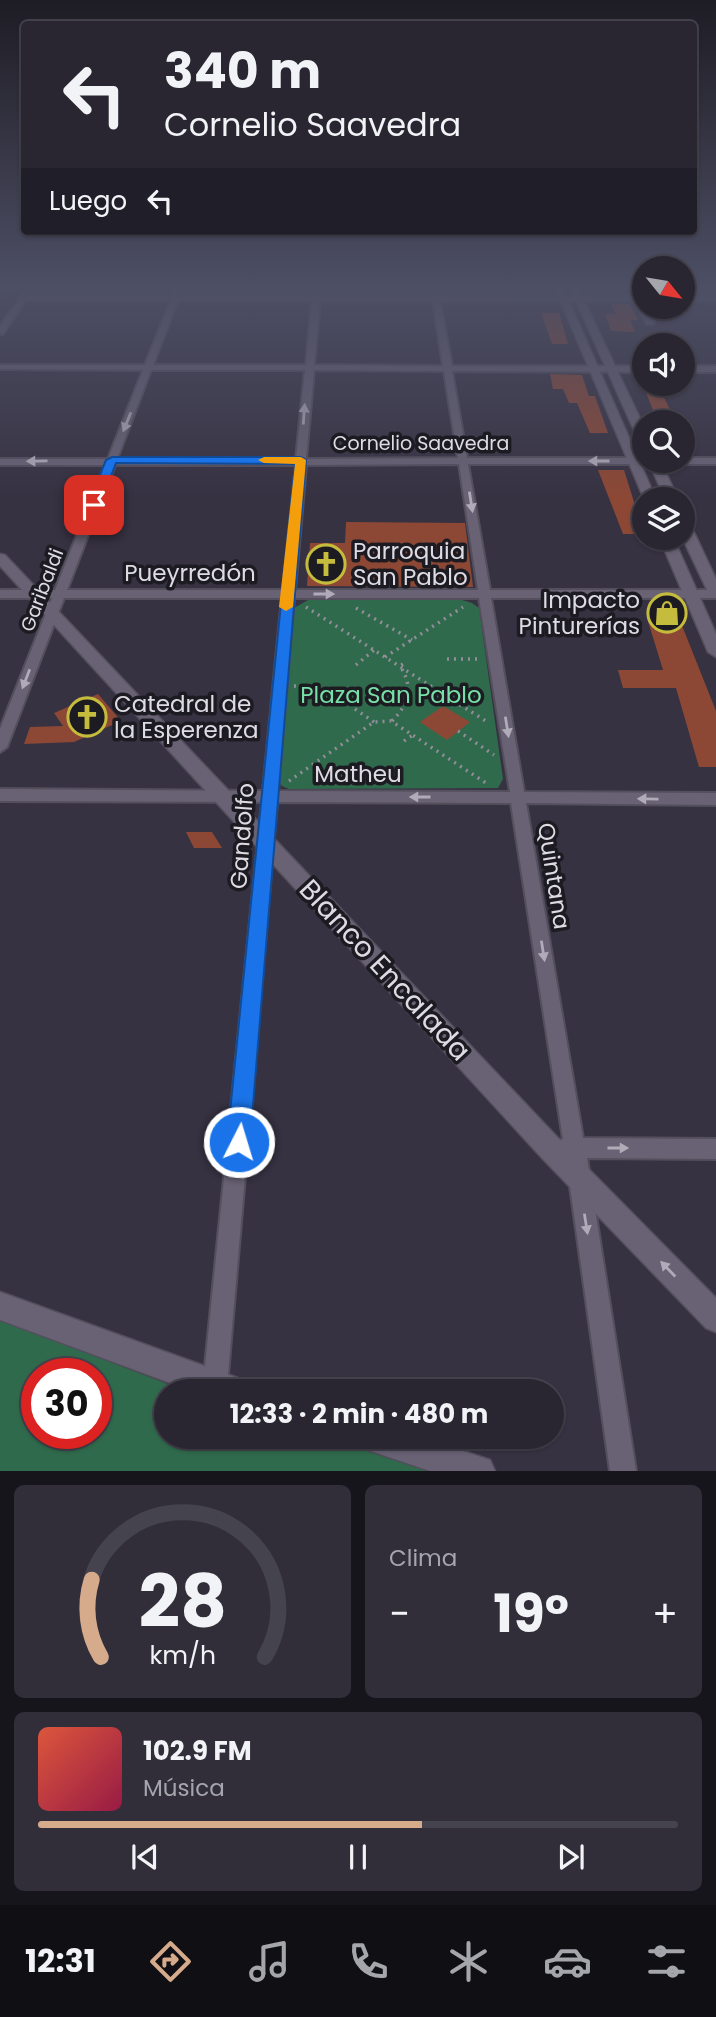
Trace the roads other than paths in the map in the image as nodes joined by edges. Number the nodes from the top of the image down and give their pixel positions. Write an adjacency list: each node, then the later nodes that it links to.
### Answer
1 (151, 359): 7 (street, Garibaldi)
2 (309, 359): 8 (street, Gandolfo)
3 (446, 359): 9 (street, Quintana)
4 (589, 359): 10 (main road)
5 (606, 359): 11 (main road)
6 (0, 367): 7 (street)
7 (148, 367): 8 (street); 17 (street, Garibaldi, one-way to 17)
8 (308, 368): 9 (street); 18 (street, Gandolfo, one-way to 8)
9 (448, 368): 10 (street); 19 (street, Quintana)
10 (593, 369): 11 (street); 16 (main road)
11 (611, 369): 12 (street); 15 (main road)
12 (632, 369)
13 (695, 369): 14 (street)
14 (716, 369)
15 (632, 414)
16 (632, 457)
17 (112, 460): 18 (street, Cornelio Saavedra); 23 (street, Cornelio Saavedra, one-way to 23); 30 (street, Garibaldi)
18 (301, 460): 19 (street, Cornelio Saavedra); 31 (street, Gandolfo)
19 (464, 460): 20 (street, Cornelio Saavedra, one-way to 19); 27 (street, Quintana, one-way to 27)
20 (632, 461)
21 (695, 461): 22 (street, Cornelio Saavedra)
22 (716, 461)
23 (0, 462)
24 (671, 550): 32 (main road)
25 (695, 550): 33 (main road)
26 (0, 558): 29 (main road, Blanco Encalada)
27 (486, 593): 31 (street, Pueyrredón, one-way to 27); 32 (street, Pueyrredón); 40 (street, Quintana, one-way to 40)
28 (0, 594): 29 (street, Pueyrredón)
29 (34, 594): 30 (street, Pueyrredón); 34 (main road, Blanco Encalada)
30 (60, 594): 31 (street, Pueyrredón); 34 (street, Garibaldi)
31 (287, 594): 39 (street, Gandolfo)
32 (690, 594): 33 (street, Pueyrredón); 35 (main road)
33 (716, 594)
34 (52, 613): 36 (street, Garibaldi, one-way to 36); 38 (main road, Blanco Encalada)
35 (716, 652)
36 (0, 747)
37 (0, 794): 38 (street, Matheu)
38 (221, 794): 39 (street, Matheu); 42 (main road, Blanco Encalada)
39 (269, 796): 40 (street, Matheu, one-way to 39); 42 (street, Gandolfo)
40 (514, 797): 41 (street, Matheu, one-way to 40); 43 (street, Quintana, one-way to 43)
41 (716, 799)
42 (267, 844): 43 (main road, Blanco Encalada); 49 (street, Gandolfo)
43 (563, 1148): 44 (street, one-way to 44); 45 (main road, Blanco Encalada)
44 (716, 1149)
45 (579, 1178): 47 (main road, Blanco Encalada, one-way to 45); 52 (street, one-way to 52)
46 (0, 1306): 48 (main road)
47 (716, 1318)
48 (199, 1379)
49 (225, 1379)
50 (410, 1449): 51 (main road)
51 (479, 1471)
52 (623, 1471)

